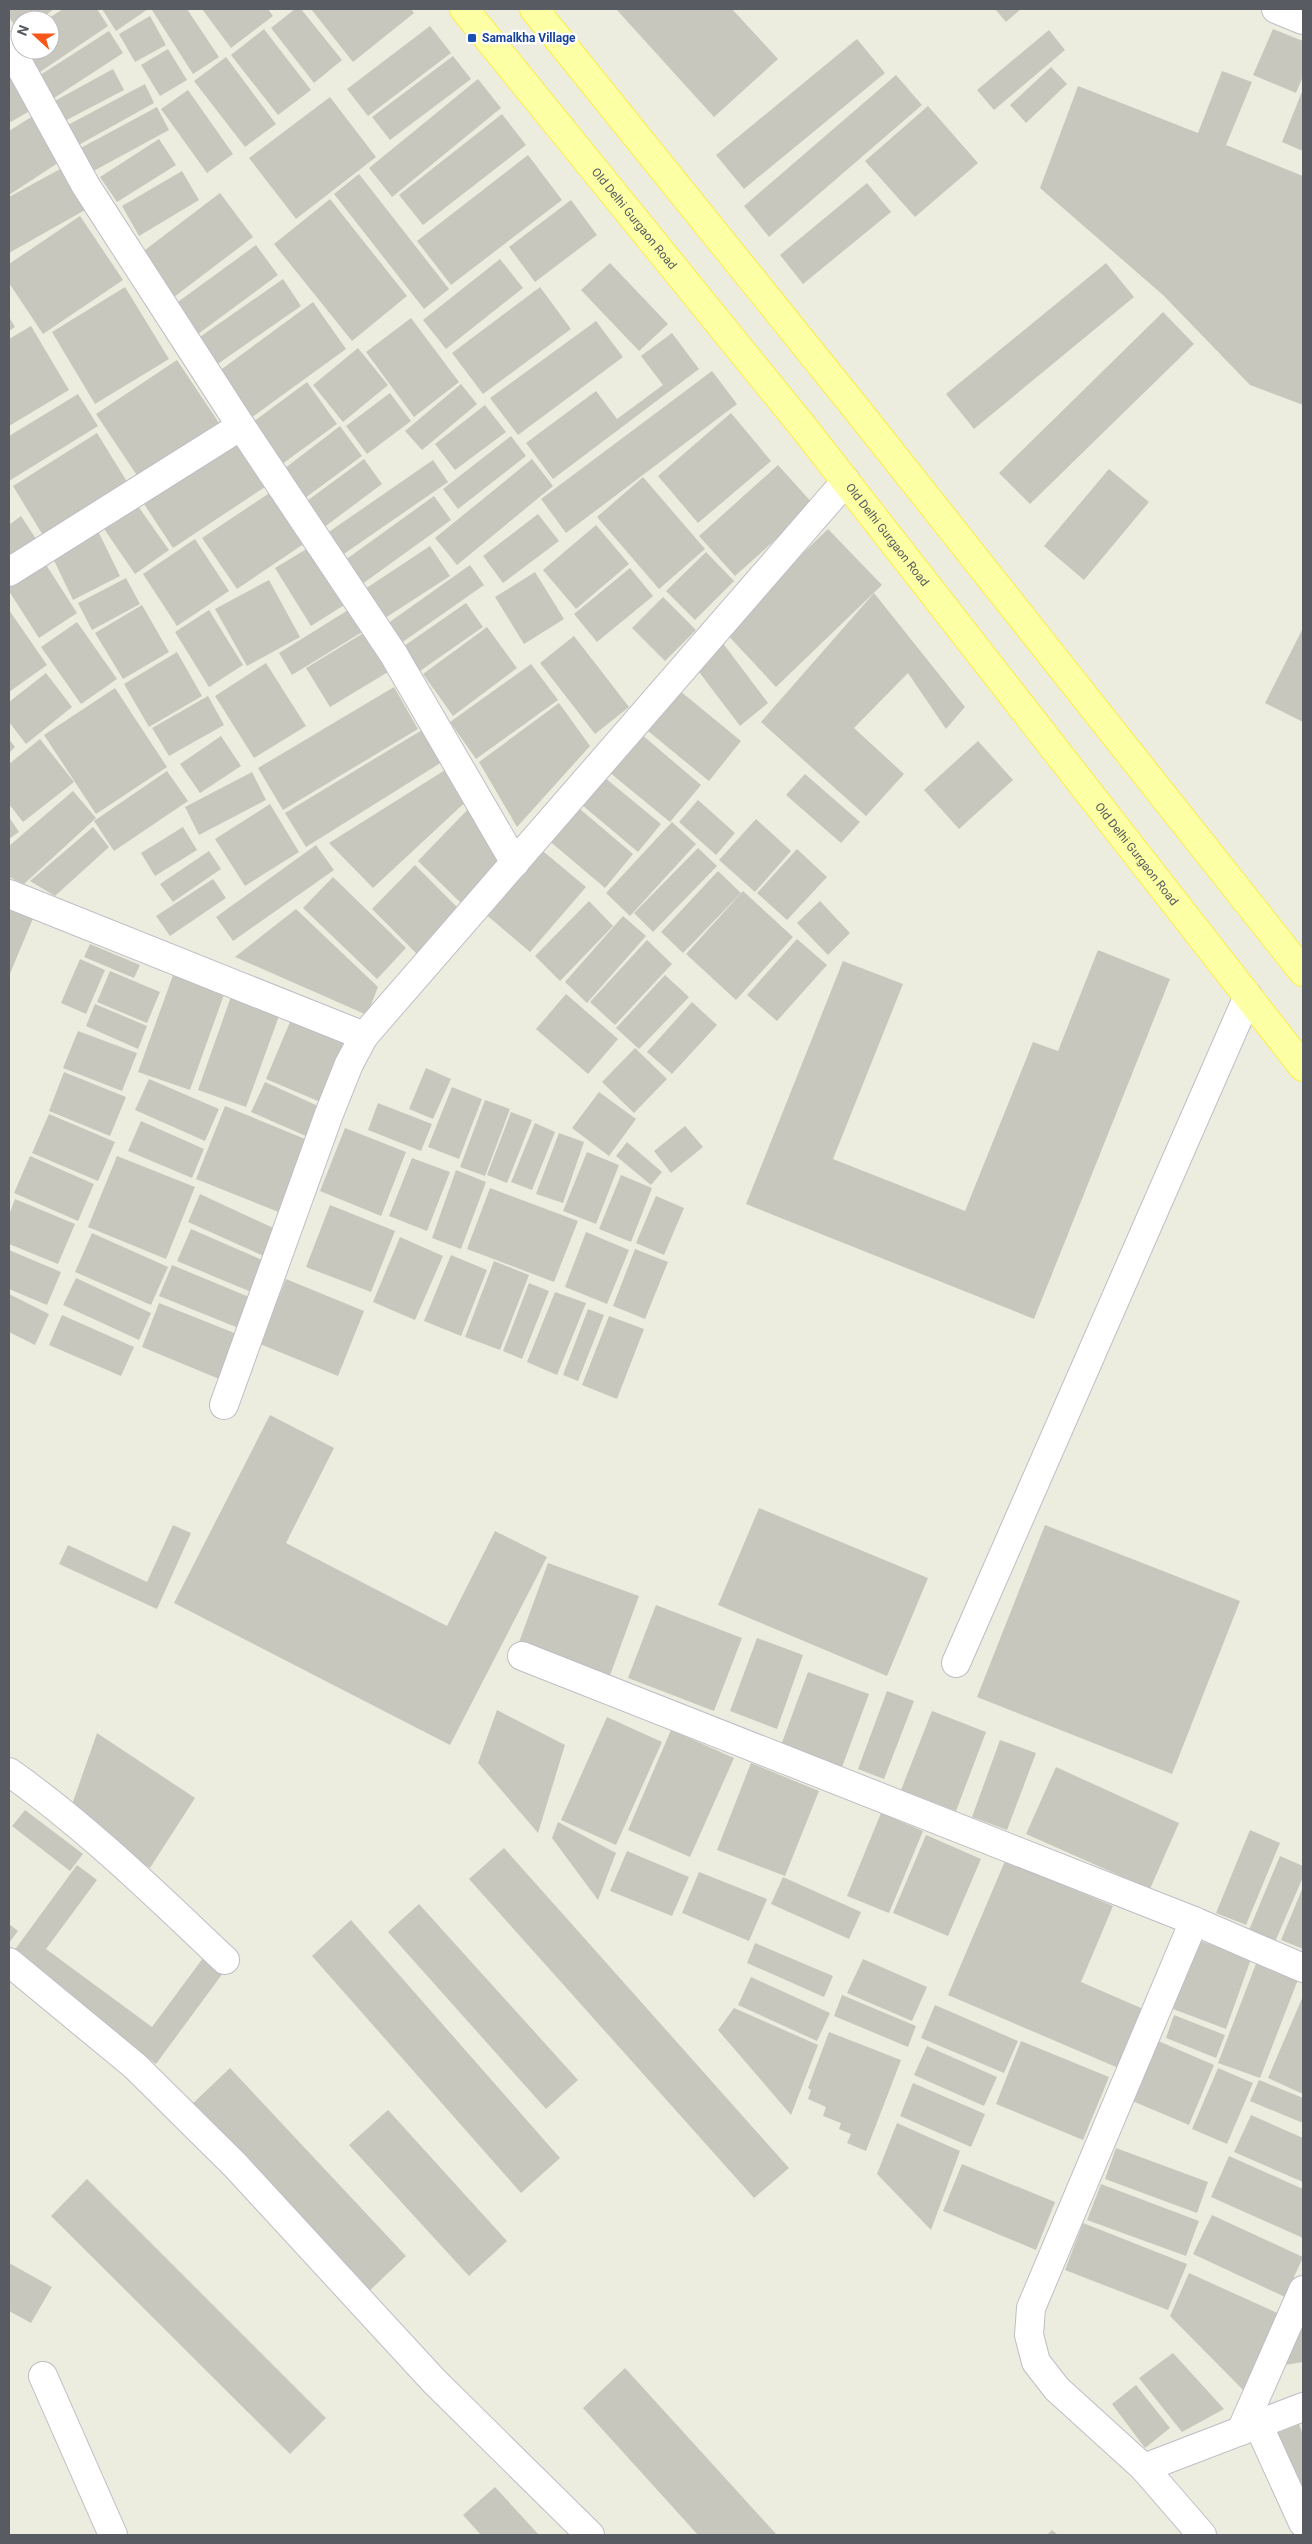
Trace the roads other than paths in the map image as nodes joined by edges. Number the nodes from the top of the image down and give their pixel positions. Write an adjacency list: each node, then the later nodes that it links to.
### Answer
1 (464, 9): 7 (main road, Old Delhi Gurgaon Road)
2 (1276, 9): 4 (street)
3 (542, 11): 11 (main road)
4 (1303, 20)
5 (9, 46): 6 (street)
6 (241, 426): 8 (street); 9 (street)
7 (846, 481): 9 (street); 12 (main road, Old Delhi Gurgaon Road)
8 (9, 572)
9 (514, 863): 13 (street)
10 (9, 894): 13 (street)
11 (1303, 972)
12 (1248, 996): 14 (main road, Old Delhi Gurgaon Road); 18 (street)
13 (364, 1036): 16 (street)
14 (1295, 1039): 15 (main road, Old Delhi Gurgaon Road)
15 (1303, 1067)
16 (224, 1405)
17 (522, 1656): 20 (street)
18 (956, 1663)
19 (9, 1772): 21 (street)
20 (1194, 1921): 23 (street); 28 (street)
21 (225, 1960)
22 (9, 1962): 31 (street)
23 (1303, 1968)
24 (1303, 2290): 27 (street)
25 (43, 2376): 30 (street)
26 (1303, 2407): 27 (street)
27 (1250, 2428): 28 (street); 29 (street)
28 (1144, 2468): 32 (street)
29 (1303, 2523)
30 (113, 2535)
31 (590, 2535)
32 (1202, 2535)

